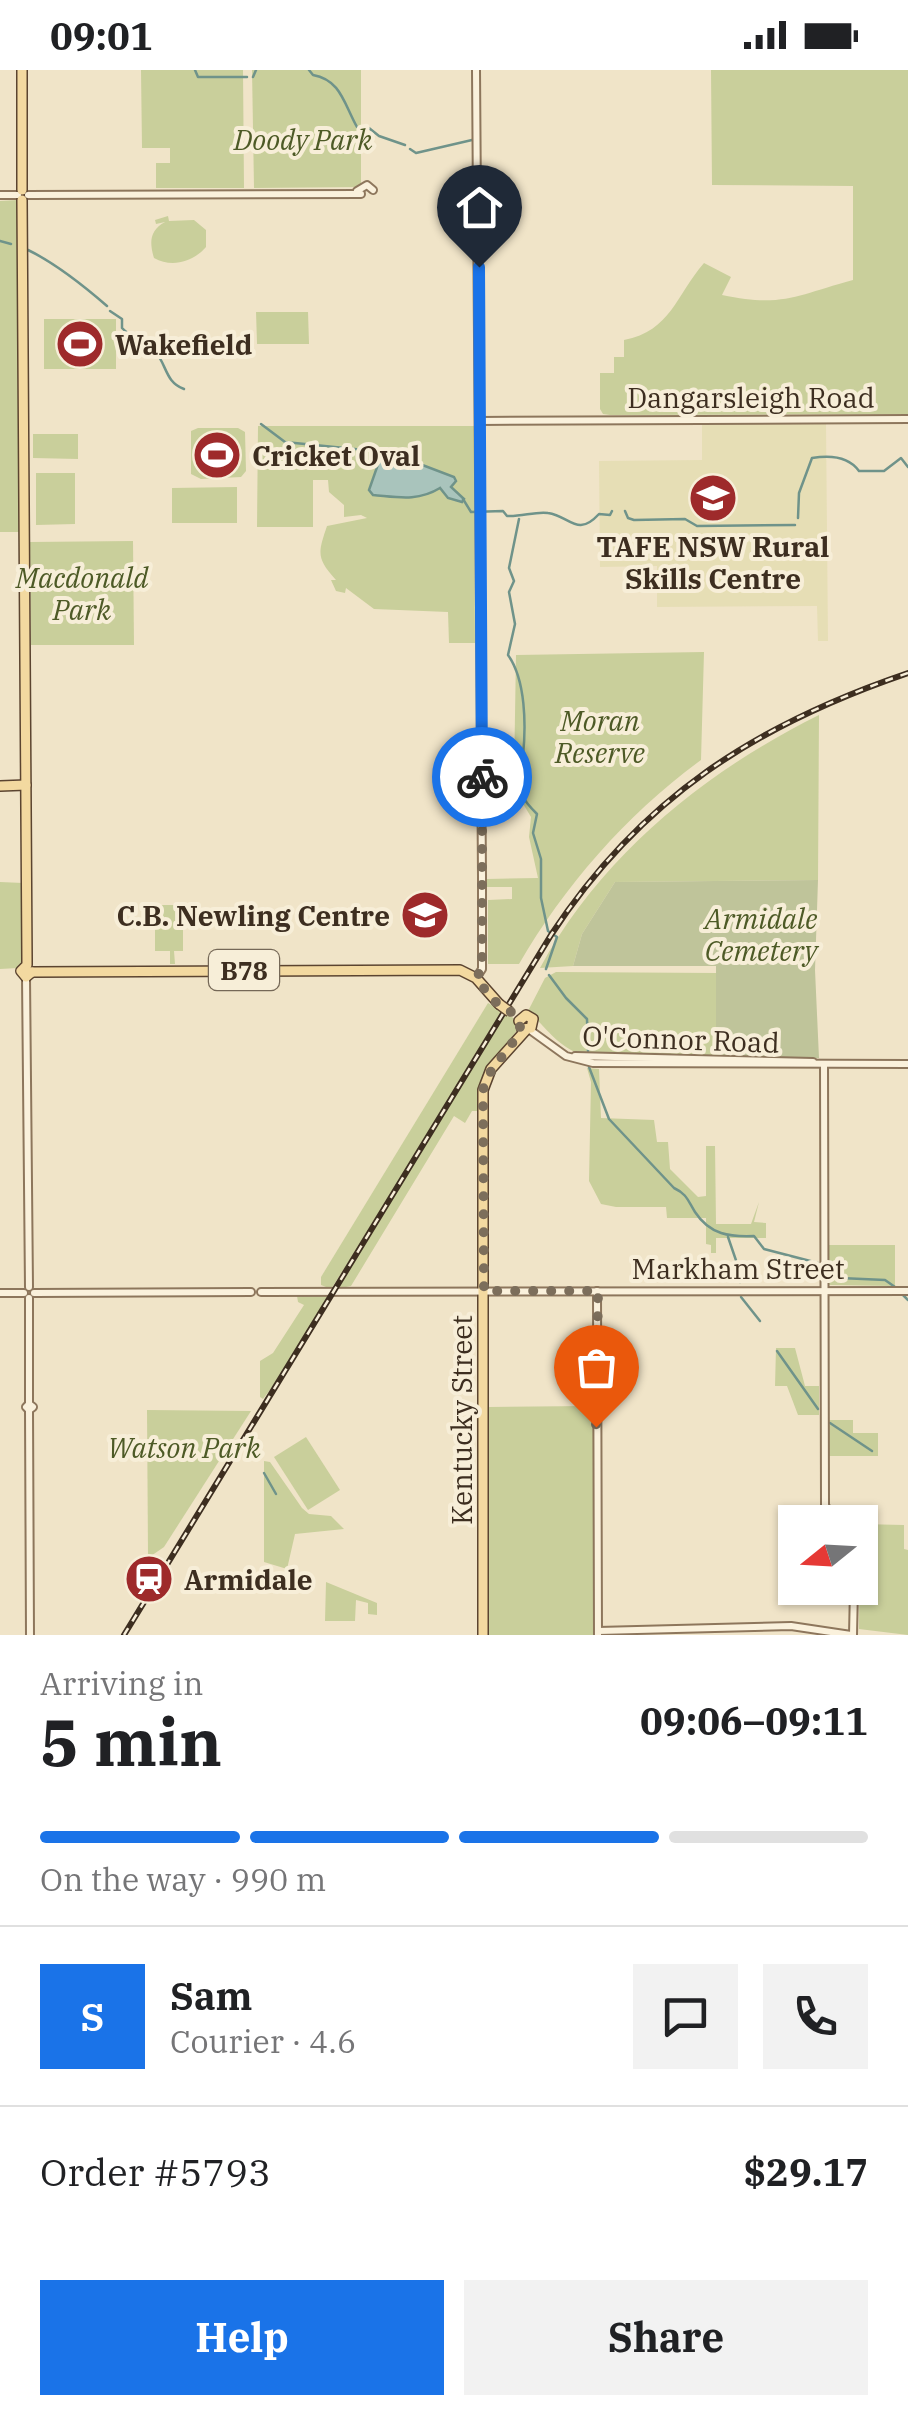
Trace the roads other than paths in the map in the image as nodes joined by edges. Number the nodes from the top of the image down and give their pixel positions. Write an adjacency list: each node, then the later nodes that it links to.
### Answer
1 (22, 70): 5 (main road)
2 (476, 70): 7 (street)
3 (361, 192): 5 (street)
4 (0, 195): 5 (street)
5 (23, 195): 9 (main road)
6 (908, 419): 7 (street, Dangarsleigh Road)
7 (479, 421): 11 (street)
8 (0, 786): 9 (main road)
9 (26, 786): 10 (main road)
10 (28, 971): 11 (main road, B78); 20 (street)
11 (476, 978): 12 (main road, bridge)
12 (522, 1023): 13 (street, O'Connor Road); 15 (main road, Kentucky Street)
13 (824, 1064): 14 (street, O'Connor Road); 17 (street)
14 (908, 1064)
15 (484, 1291): 16 (street, Markham Street); 20 (street, Markham Street); 25 (main road, Kentucky Street)
16 (598, 1291): 17 (street, Markham Street); 23 (street)
17 (824, 1291): 18 (street, Markham Street); 21 (street)
18 (908, 1291)
19 (0, 1293): 20 (street)
20 (29, 1293): 24 (street)
21 (825, 1505)
22 (853, 1605): 26 (street)
23 (598, 1633): 26 (street)
24 (30, 1635)
25 (484, 1635)
26 (852, 1635)

